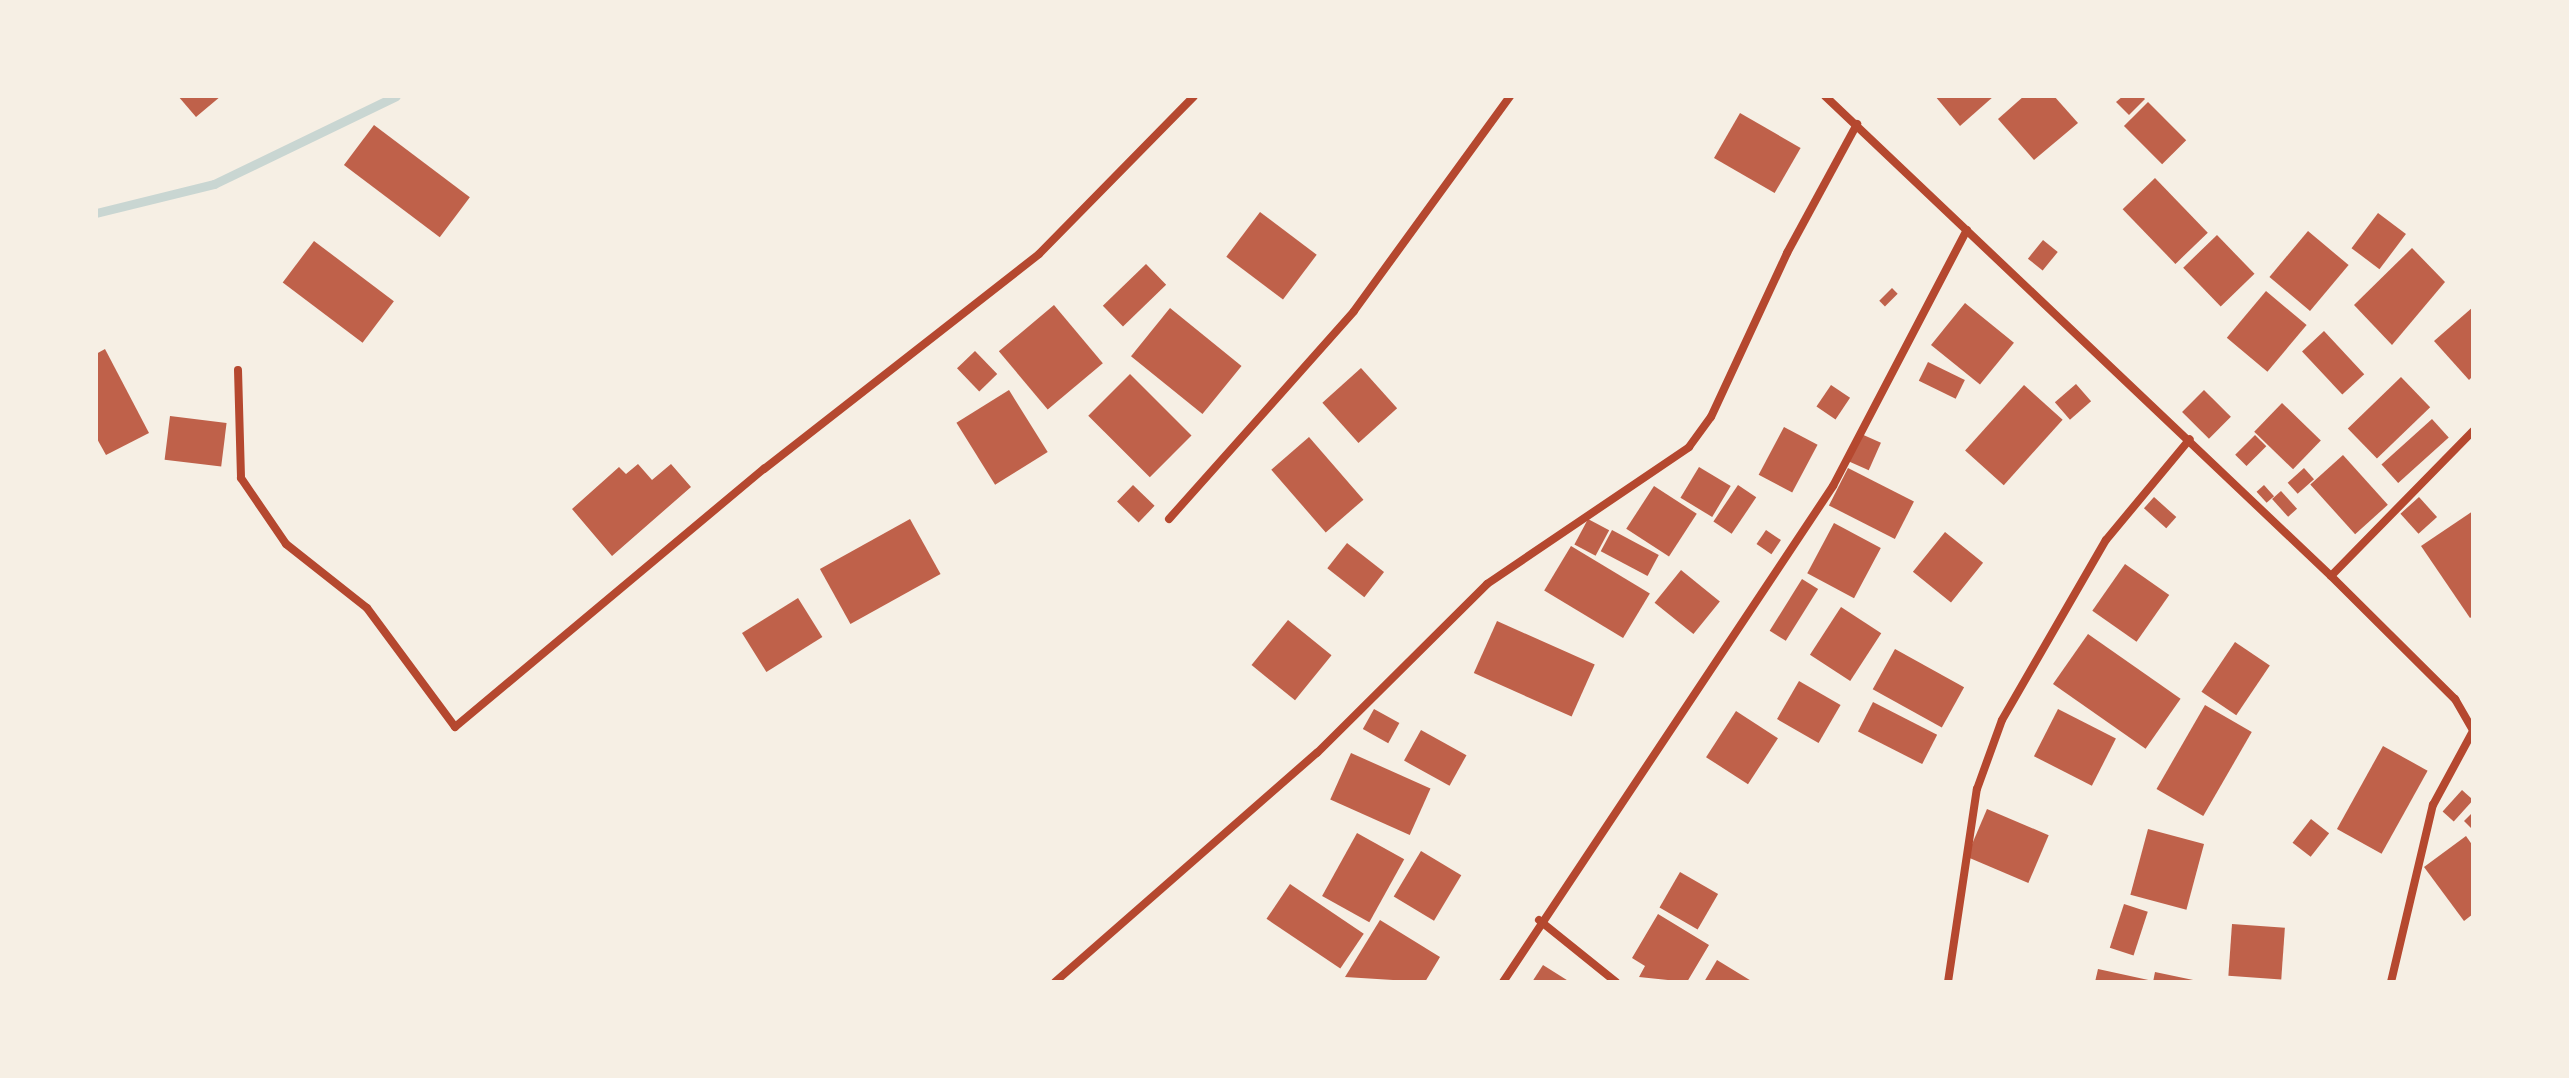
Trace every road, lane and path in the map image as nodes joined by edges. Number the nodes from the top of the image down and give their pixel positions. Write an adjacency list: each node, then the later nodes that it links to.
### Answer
1 (1194, 96): 6 (street)
2 (1510, 96): 9 (street)
3 (1825, 96): 4 (street)
4 (1857, 124): 5 (street); 13 (street)
5 (1967, 230): 8 (street); 12 (street)
6 (238, 370)
7 (2473, 431): 10 (street)
8 (2190, 439): 10 (street); 16 (street)
9 (1169, 519)
10 (2331, 576): 11 (street)
11 (2473, 730): 17 (street)
12 (1539, 920): 14 (street); 15 (street)
13 (1055, 982)
14 (1503, 982)
15 (1616, 982)
16 (1948, 982)
17 (2391, 982)

